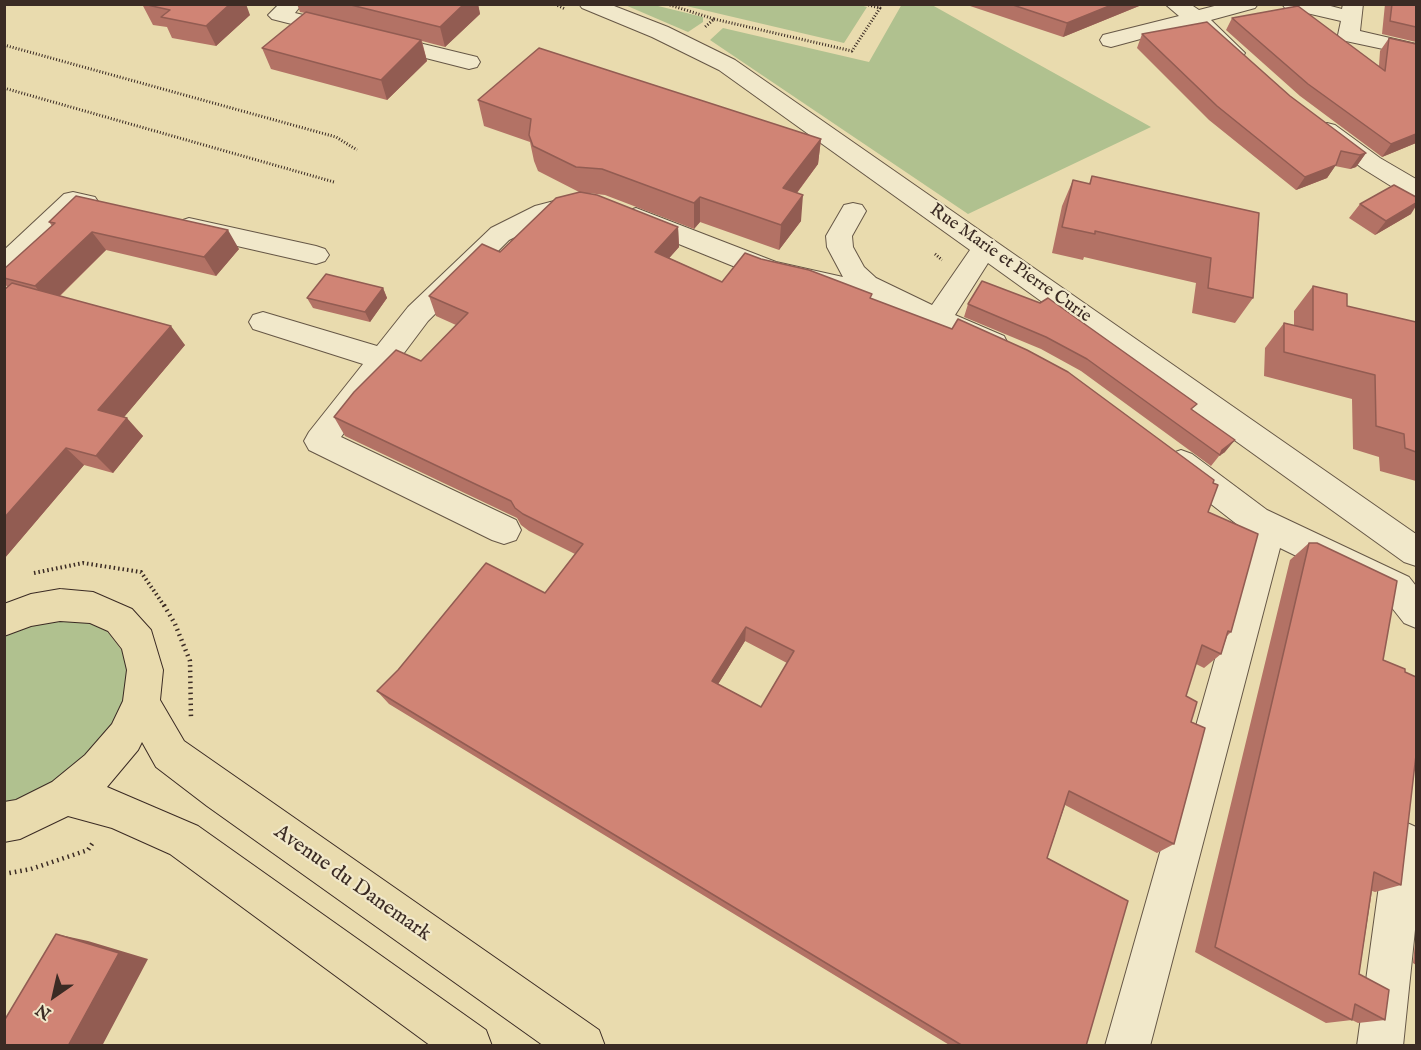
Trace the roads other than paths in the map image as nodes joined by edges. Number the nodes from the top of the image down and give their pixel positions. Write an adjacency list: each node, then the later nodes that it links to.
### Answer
1 (292, 4): 10 (street)
2 (589, 4): 17 (street, Rue Marie et Pierre Curie)
3 (1175, 4): 7 (street)
4 (1248, 4): 7 (street)
5 (1292, 4): 6 (street)
6 (1353, 11): 9 (street)
7 (1196, 18): 8 (street); 11 (street)
8 (1111, 40)
9 (1416, 50)
10 (470, 62)
11 (1247, 64)
12 (1309, 117): 13 (street)
13 (1416, 190)
14 (108, 208): 19 (street)
15 (853, 211): 20 (street)
16 (166, 221): 18 (street)
17 (986, 247): 21 (street); 28 (street, Rue Marie et Pierre Curie)
18 (316, 255)
19 (4, 267)
20 (886, 296): 21 (street); 24 (street)
21 (938, 319): 23 (street)
22 (263, 322): 24 (street)
23 (1020, 355)
24 (383, 359): 27 (street)
25 (1153, 443): 26 (street)
26 (1255, 520): 29 (street); 37 (street)
27 (504, 530)
28 (1416, 552)
29 (1416, 612)
30 (4, 620): 31 (main road)
31 (141, 703): 32 (main road); 36 (main road, Avenue du Danemark)
32 (66, 796): 34 (main road); 35 (main road)
33 (1408, 811): 38 (street)
34 (4, 822)
35 (445, 1038)
36 (583, 1046)
37 (1127, 1046)
38 (1380, 1046)

